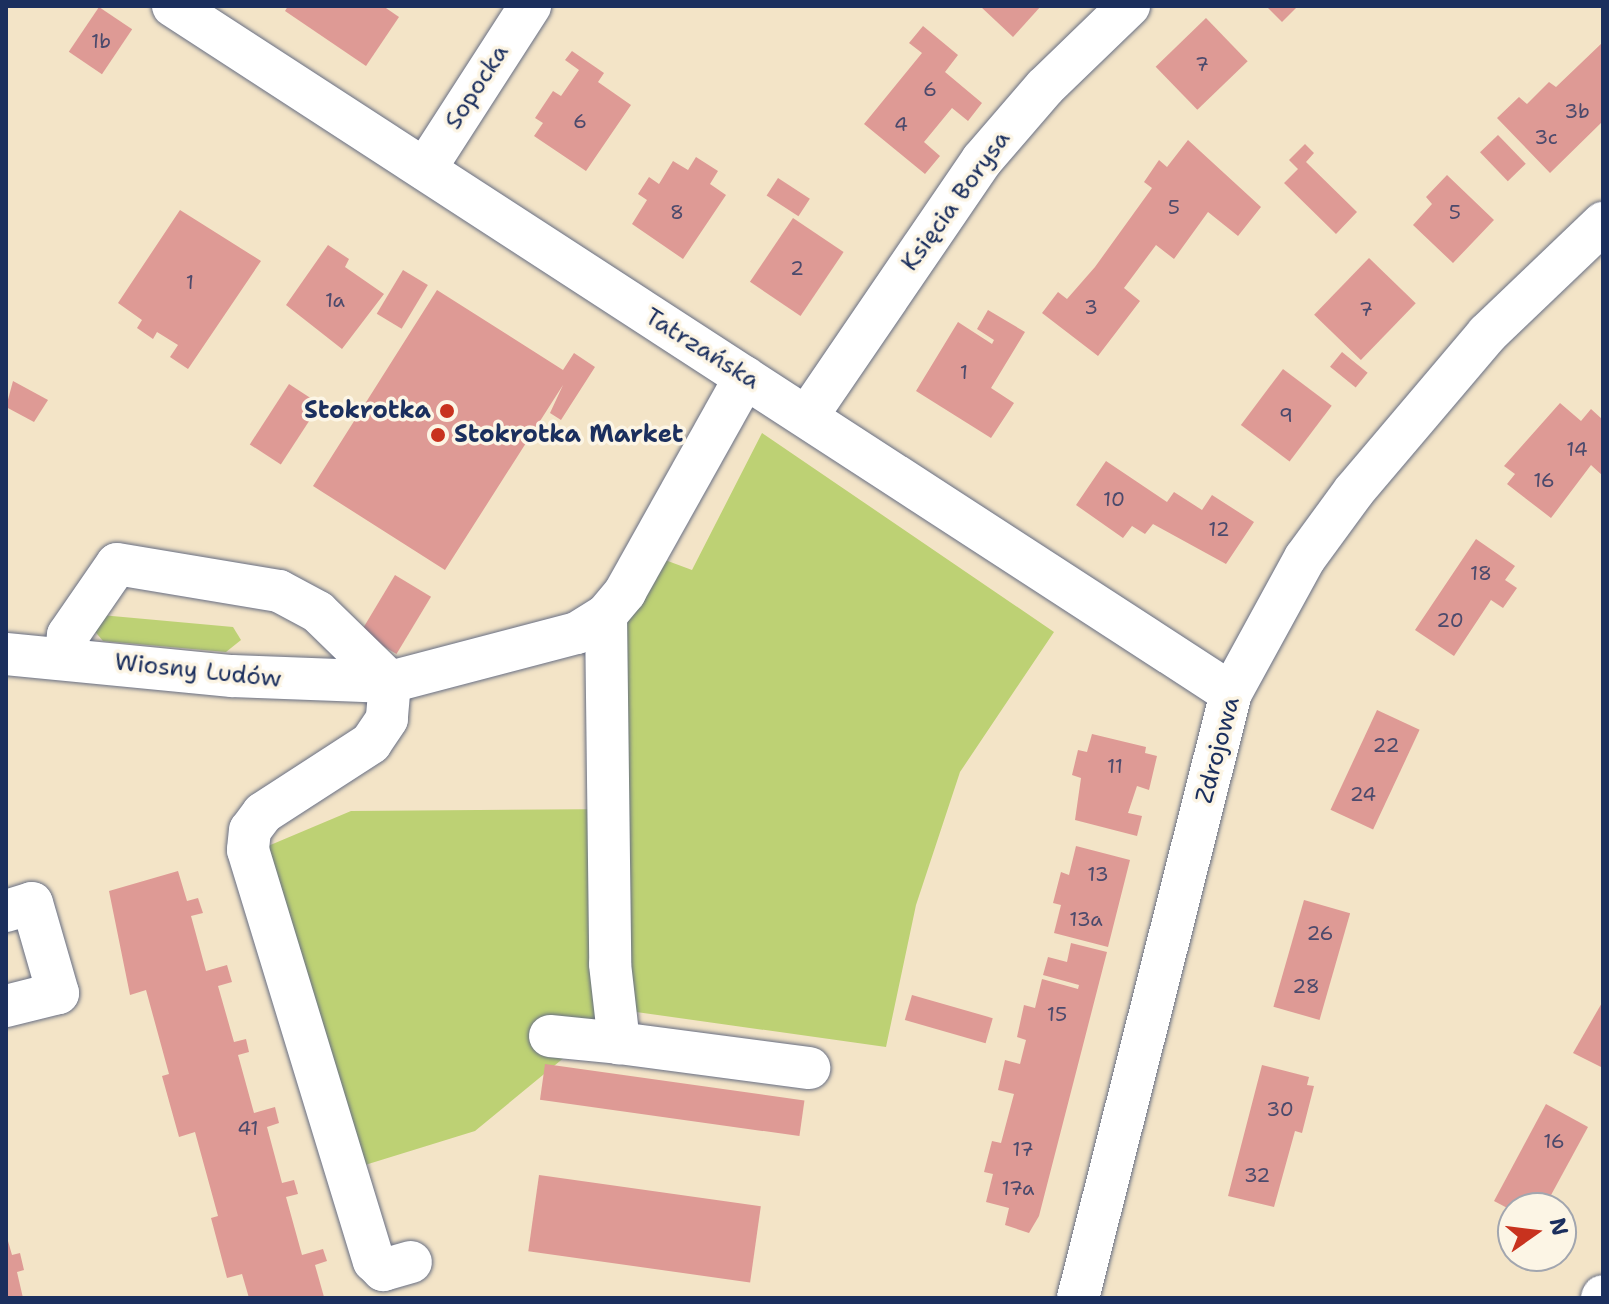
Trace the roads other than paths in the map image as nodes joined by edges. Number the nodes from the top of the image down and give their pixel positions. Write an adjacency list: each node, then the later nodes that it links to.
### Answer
1 (173, 6): 4 (street, Tatrzańska)
2 (530, 6): 4 (street, Sopocka)
3 (1129, 6): 7 (street, Księcia Borysa)
4 (425, 169): 6 (street, Tatrzańska)
5 (1603, 223): 12 (street, Zdrojowa)
6 (745, 377): 7 (street, Tatrzańska); 8 (street)
7 (808, 415): 12 (street, Tatrzańska)
8 (606, 615): 11 (street, Wiosny Ludów); 16 (street)
9 (6, 654): 10 (street, Wiosny Ludów)
10 (66, 657): 11 (street, Wiosny Ludów); 11 (street)
11 (390, 682): 18 (street)
12 (1231, 693): 19 (street, Zdrojowa)
13 (6, 911): 14 (street)
14 (6, 1006)
15 (550, 1036): 16 (street)
16 (619, 1043): 17 (street)
17 (809, 1068)
18 (411, 1262)
19 (1078, 1298)

